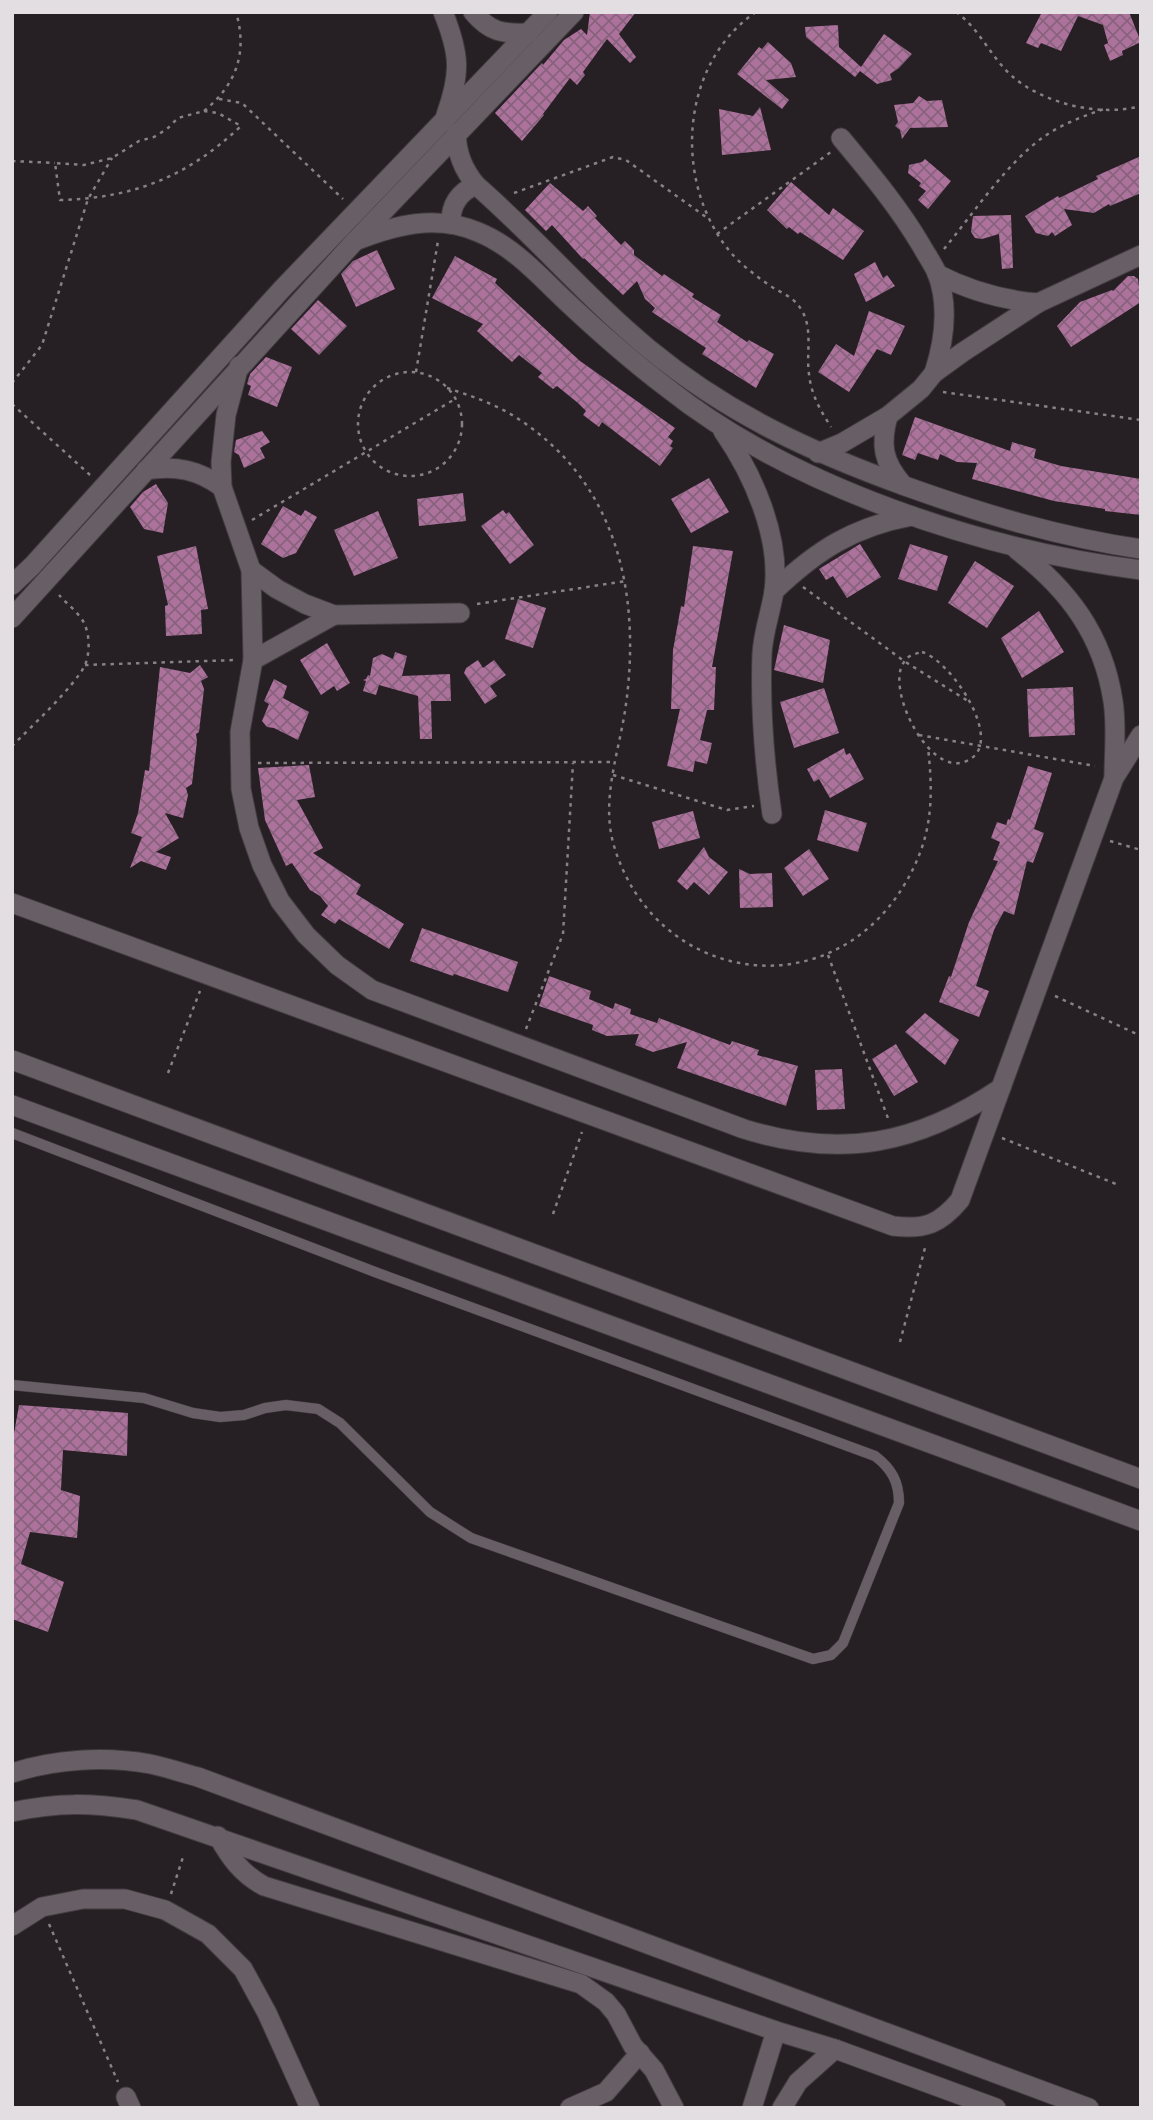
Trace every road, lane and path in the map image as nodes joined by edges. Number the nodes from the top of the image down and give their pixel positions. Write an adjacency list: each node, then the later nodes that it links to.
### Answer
1 (236, 12): 9 (path)
2 (443, 12): 13 (street)
3 (473, 12): 8 (street)
4 (548, 12): 8 (street)
5 (574, 12): 13 (street)
6 (756, 12): 22 (path)
7 (956, 12): 11 (path)
8 (528, 33): 13 (street)
9 (219, 99): 12 (path); 21 (path)
10 (1141, 106): 11 (path)
11 (1104, 109): 27 (path)
12 (204, 111): 15 (path); 19 (path)
13 (450, 127): 18 (street); 21 (street); 25 (street)
14 (843, 140): 24 (path); 27 (street)
15 (112, 158): 17 (path); 19 (path)
16 (12, 161): 17 (path)
17 (55, 163): 19 (path)
18 (476, 185): 20 (street); 23 (street)
19 (88, 199): 34 (path)
20 (494, 201): 22 (path); 39 (street)
21 (356, 211): 28 (street)
22 (708, 218): 24 (path)
23 (446, 224): 25 (street); 32 (path); 42 (street)
24 (718, 234): 43 (path)
25 (355, 241): 29 (street)
26 (1141, 255): 30 (street)
27 (934, 269): 30 (street); 33 (street)
28 (282, 289): 29 (street); 48 (street)
29 (298, 303): 31 (street)
30 (1038, 303): 33 (street)
31 (239, 366): 46 (street); 49 (street)
32 (416, 372): 35 (path); 44 (path)
33 (934, 373): 36 (street)
34 (12, 383)
35 (447, 388): 37 (path); 59 (path)
36 (921, 389): 40 (street); 41 (path)
37 (455, 399): 44 (path); 44 (path)
38 (12, 404): 48 (path)
39 (734, 409): 42 (street); 45 (street)
40 (888, 416): 43 (street); 47 (street)
41 (1141, 420)
42 (719, 426): 51 (street); 62 (street)
43 (842, 443): 45 (street)
44 (365, 451): 52 (path)
45 (818, 453): 47 (street)
46 (146, 470): 49 (street); 60 (street)
47 (903, 485): 50 (street)
48 (102, 486): 61 (street)
49 (222, 487): 52 (street)
50 (972, 510): 53 (street); 55 (street)
51 (913, 516): 53 (street); 58 (street)
52 (237, 529): 56 (street)
53 (967, 534): 54 (street)
54 (1012, 546): 57 (street); 78 (street)
55 (1141, 549)
56 (251, 570): 64 (street); 66 (street)
57 (1141, 570)
58 (789, 577): 62 (street); 67 (path)
59 (625, 581): 63 (path); 76 (path)
60 (47, 582): 65 (street); 68 (path)
61 (12, 584)
62 (774, 591): 80 (street)
63 (455, 614): 64 (street)
64 (334, 615): 66 (street)
65 (12, 618)
66 (253, 660): 68 (path); 77 (street)
67 (904, 661): 69 (path); 69 (path); 70 (path)
68 (85, 665): 72 (path)
69 (970, 702): 73 (path)
70 (919, 735): 73 (path); 74 (path)
71 (1141, 735): 78 (street)
72 (12, 746)
73 (981, 746): 74 (path); 78 (path)
74 (928, 748): 84 (path)
75 (573, 761): 76 (path); 77 (path); 88 (path)
76 (614, 762): 79 (path)
77 (241, 764): 88 (street)
78 (1114, 773): 81 (street)
79 (613, 775): 80 (path); 84 (path)
80 (771, 806)
81 (1093, 836): 82 (path); 86 (street)
82 (1141, 850)
83 (12, 903): 85 (street)
84 (828, 955): 96 (path)
85 (206, 974): 90 (path); 93 (street)
86 (1037, 987): 87 (path); 91 (street)
87 (1141, 1036)
88 (520, 1045): 96 (street)
89 (12, 1060): 102 (street)
90 (168, 1073)
91 (1000, 1088): 94 (street); 96 (street)
92 (12, 1105): 103 (street)
93 (588, 1115): 98 (path); 99 (street)
94 (985, 1131): 97 (path); 99 (street)
95 (12, 1133): 101 (lane)
96 (895, 1138)
97 (1116, 1184)
98 (553, 1214)
99 (931, 1225): 100 (path)
100 (900, 1342)
101 (12, 1385)
102 (1141, 1479)
103 (1141, 1521)
104 (18, 1768): 121 (street)
105 (12, 1812): 106 (street)
106 (218, 1836): 111 (street); 113 (street)
107 (183, 1857): 109 (path)
108 (42, 1907): 109 (street); 110 (street); 114 (path)
109 (165, 1910): 116 (street)
110 (12, 1926)
111 (776, 2031): 112 (street); 118 (street)
112 (835, 2049): 119 (street); 120 (street)
113 (640, 2053): 115 (street); 117 (street)
114 (129, 2102)
115 (579, 2106)
116 (310, 2108)
117 (674, 2108)
118 (752, 2108)
119 (782, 2108)
120 (996, 2108)
121 (1089, 2108)

